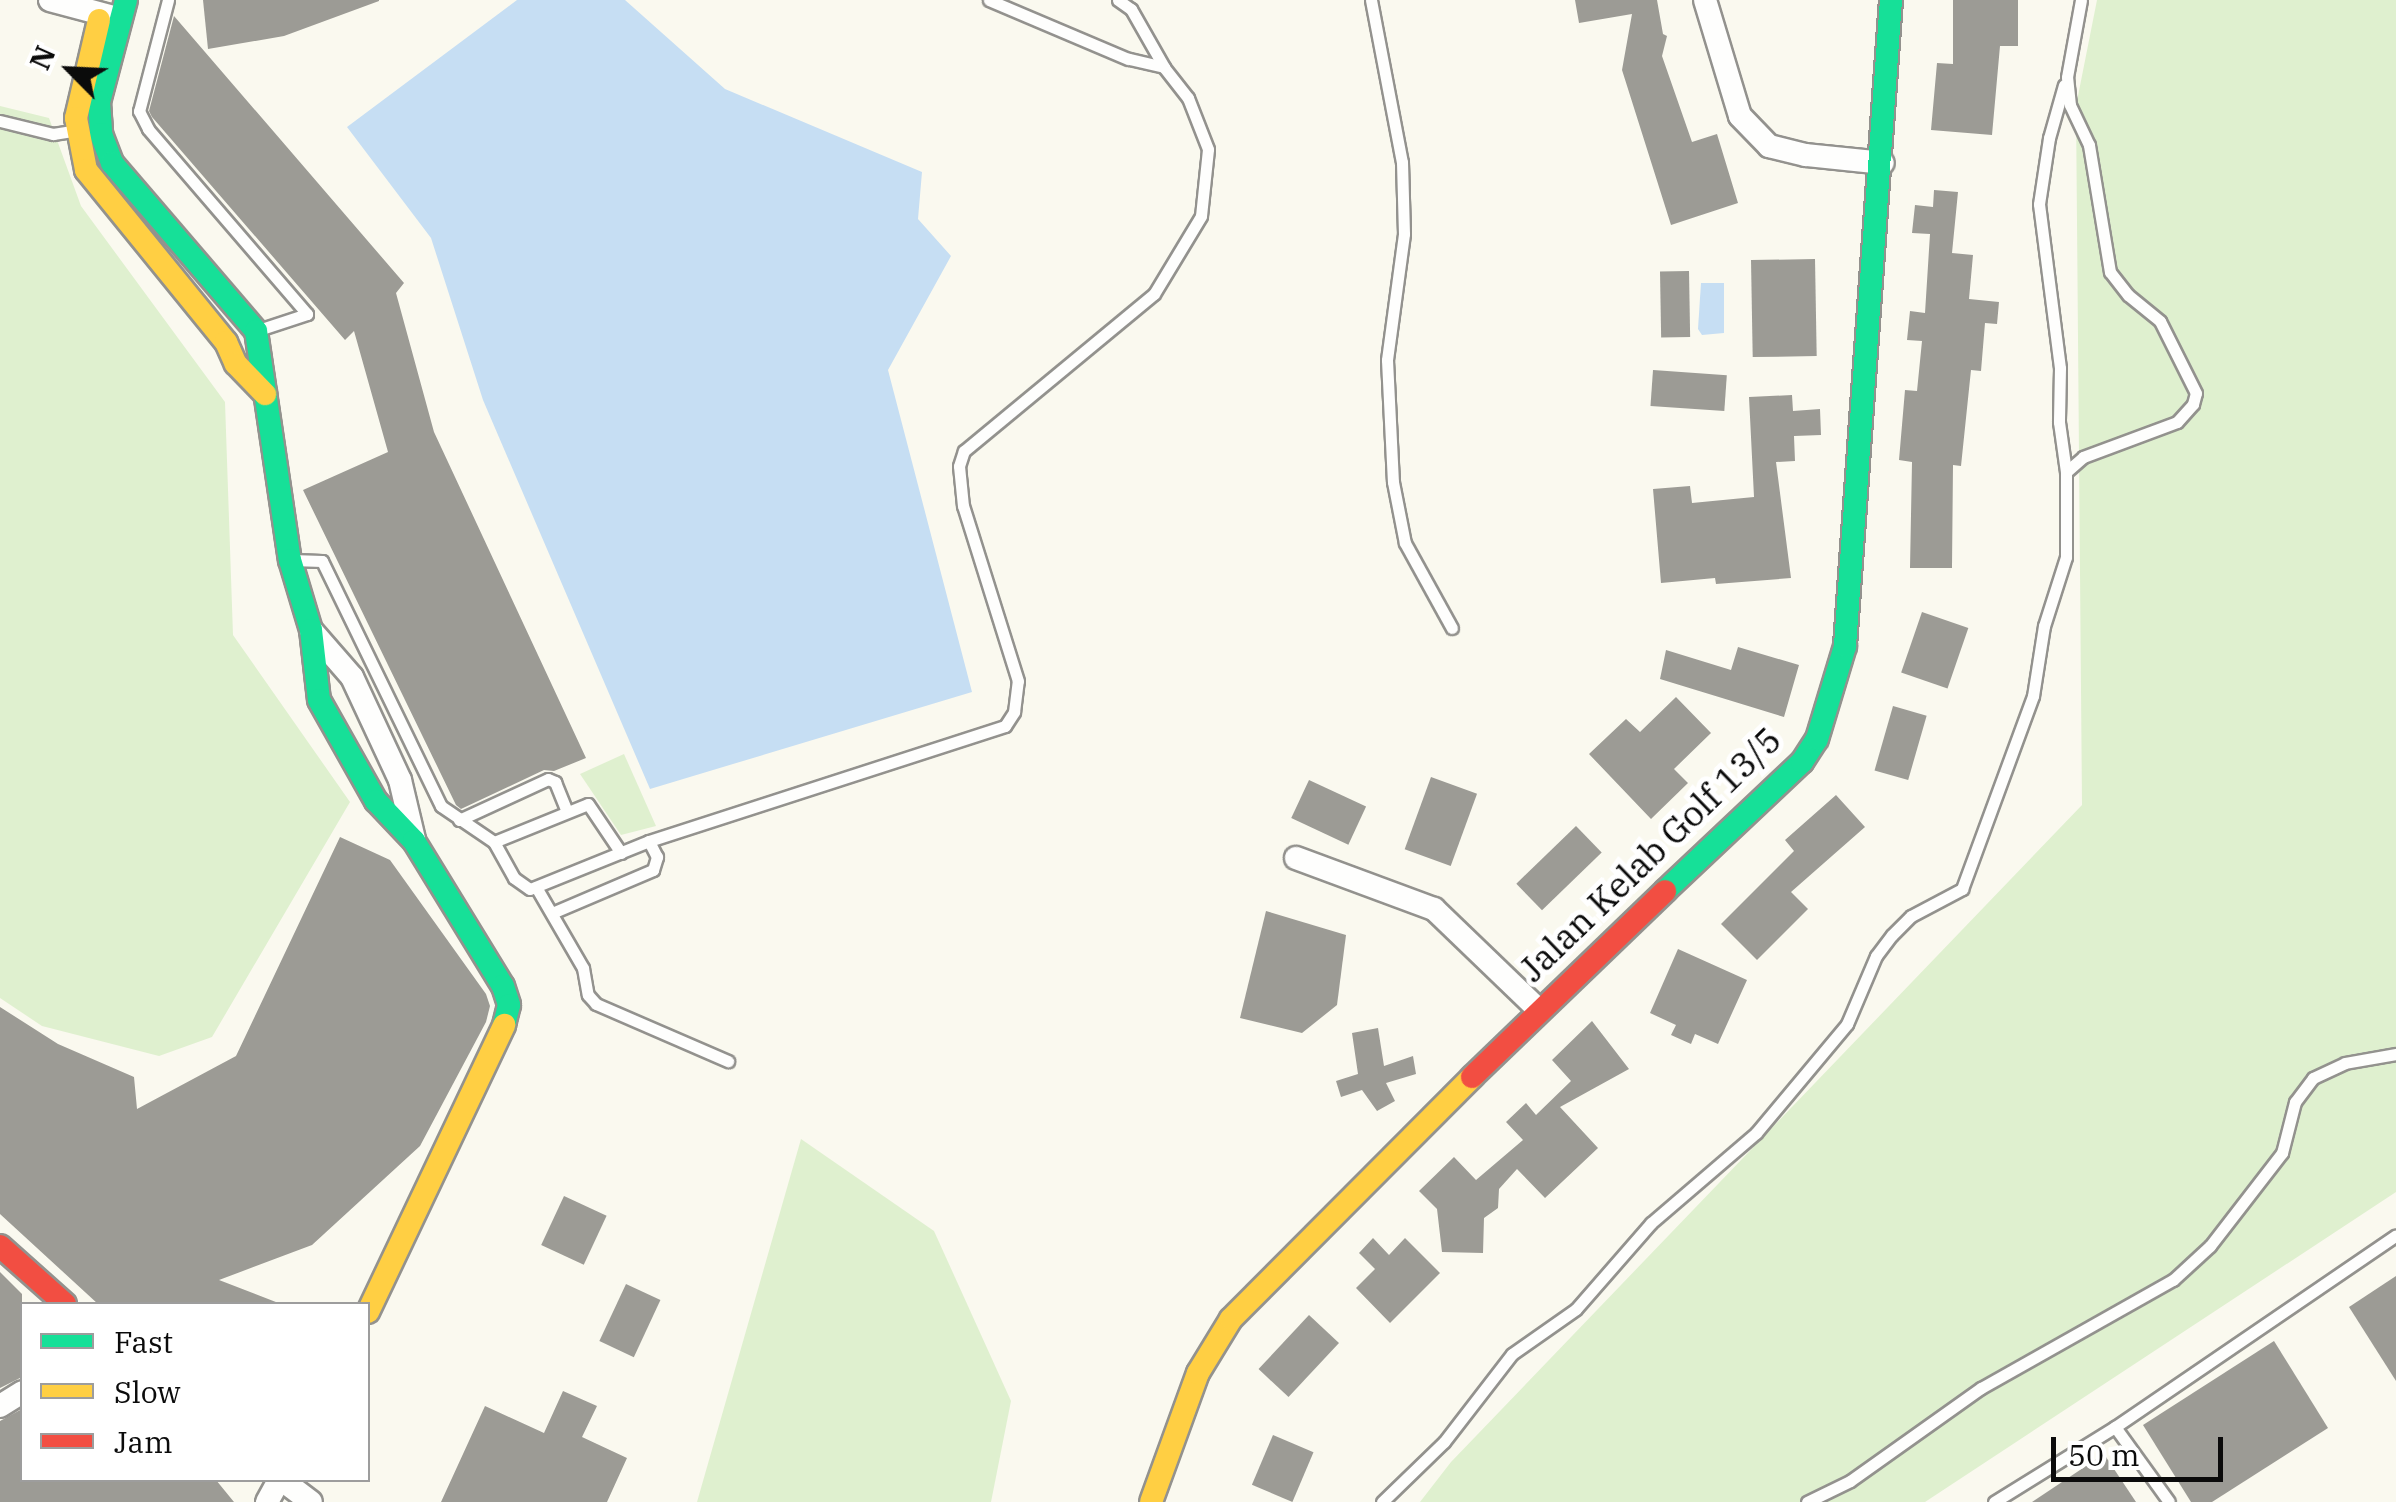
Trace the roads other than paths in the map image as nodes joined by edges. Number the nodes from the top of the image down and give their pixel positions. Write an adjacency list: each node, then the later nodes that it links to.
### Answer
1 (50, 0): 9 (street)
2 (168, 0): 16 (lane)
3 (989, 0): 10 (lane)
4 (1118, 0): 10 (lane)
5 (1371, 0): 20 (lane)
6 (1705, 0): 15 (street)
7 (1892, 0): 15 (street, Jalan Kelab Golf 13/5)
8 (2082, 0): 11 (lane)
9 (113, 8): 13 (street); 14 (street)
10 (1164, 66): 25 (lane)
11 (2067, 76): 18 (lane); 18 (lane)
12 (0, 121): 13 (lane)
13 (77, 130): 14 (lane); 17 (street)
14 (101, 134): 16 (street)
15 (1883, 163): 31 (street, Jalan Kelab Golf 13/5)
16 (256, 331): 17 (street)
17 (265, 394): 19 (street)
18 (2066, 472): 42 (lane)
19 (290, 560): 21 (street); 23 (lane)
20 (1452, 628)
21 (311, 630): 24 (street); 24 (street)
22 (567, 812): 23 (lane); 26 (lane); 27 (lane)
23 (459, 820): 26 (lane)
24 (414, 841): 37 (street)
25 (649, 841): 27 (lane); 30 (lane)
26 (494, 842): 29 (lane)
27 (621, 852): 29 (lane)
28 (1296, 858): 31 (street)
29 (536, 888): 30 (lane)
30 (552, 914): 33 (lane)
31 (1538, 1010): 41 (street, Jalan Kelab Golf 13/5)
32 (2396, 1054): 43 (lane)
33 (728, 1061)
34 (2396, 1235): 38 (lane)
35 (0, 1246): 36 (street)
36 (63, 1302)
37 (370, 1308)
38 (2115, 1426): 44 (lane); 45 (lane)
39 (284, 1482): 40 (street)
40 (311, 1502)
41 (1152, 1502)
42 (1382, 1502)
43 (1807, 1502)
44 (1994, 1502)
45 (2170, 1502)

